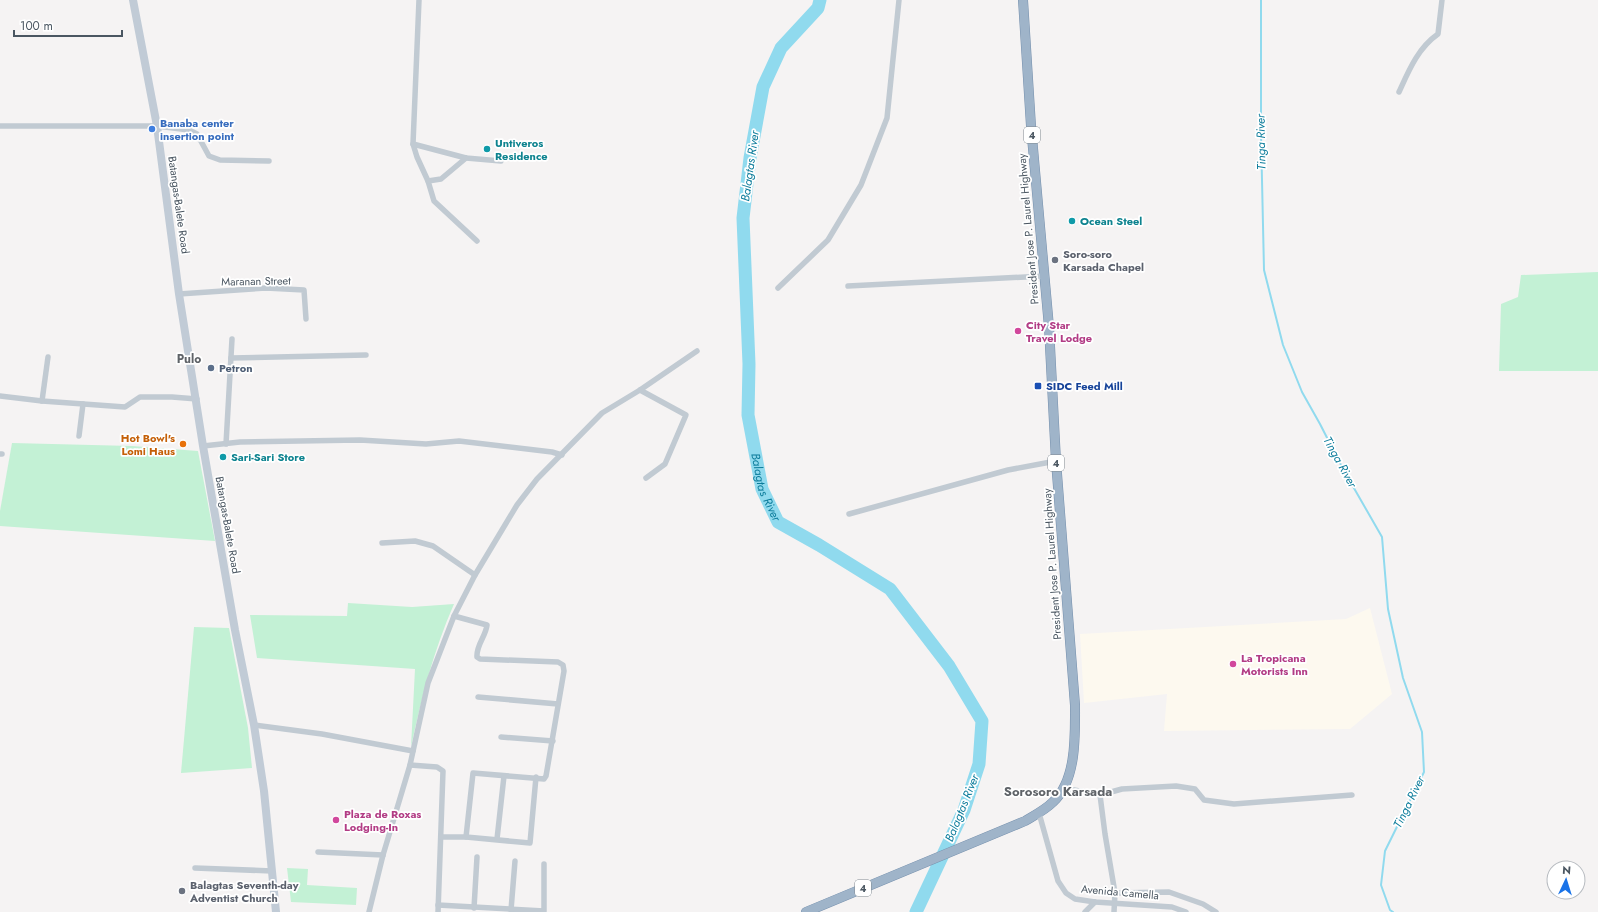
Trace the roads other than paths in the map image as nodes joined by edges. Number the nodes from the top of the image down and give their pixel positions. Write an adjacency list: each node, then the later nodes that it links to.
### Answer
1 (133, 0): 8 (main road, Batangas-Balete Road)
2 (419, 0): 9 (street)
3 (899, 0): 17 (street)
4 (1023, 0): 15 (highway, President Jose P. Laurel Highway / 4)
5 (1442, 0): 6 (street)
6 (1399, 92)
7 (0, 126): 8 (street)
8 (157, 126): 11 (street); 18 (main road, Batangas-Balete Road)
9 (413, 144): 10 (street); 13 (street)
10 (466, 158): 12 (street); 13 (street)
11 (269, 161)
12 (501, 161)
13 (428, 182): 14 (street)
14 (477, 241)
15 (1044, 276): 16 (street); 34 (highway, President Jose P. Laurel Highway / 4)
16 (848, 286)
17 (778, 288)
18 (179, 294): 19 (street, Maranan Street); 27 (main road, Batangas-Balete Road)
19 (306, 319)
20 (232, 339): 24 (street)
21 (697, 351): 25 (street)
22 (366, 355): 24 (street)
23 (48, 357): 28 (street)
24 (231, 358): 31 (street)
25 (640, 390): 33 (street); 35 (street)
26 (0, 396): 28 (street)
27 (197, 399): 29 (street); 32 (main road, Batangas-Balete Road)
28 (42, 401): 29 (street)
29 (83, 404): 30 (street)
30 (79, 436)
31 (226, 444): 32 (street); 33 (street)
32 (203, 446): 42 (main road, Batangas-Balete Road)
33 (562, 454): 38 (street)
34 (1056, 461): 36 (street); 49 (highway, President Jose P. Laurel Highway / 4)
35 (646, 478)
36 (848, 514)
37 (382, 543): 38 (street)
38 (475, 575): 39 (street)
39 (454, 616): 41 (street); 45 (street)
40 (478, 697): 41 (street)
41 (558, 704): 44 (street)
42 (254, 725): 45 (street); 62 (main road, Batangas-Balete Road)
43 (501, 737): 44 (street)
44 (553, 741): 48 (street)
45 (413, 751): 46 (street)
46 (410, 765): 53 (street); 57 (street)
47 (504, 776): 48 (street); 54 (street); 55 (street)
48 (536, 777): 55 (street)
49 (1064, 788): 50 (street); 52 (highway, President Jose P. Laurel Highway / 4)
50 (1100, 795): 51 (street); 63 (street)
51 (1352, 795)
52 (1039, 813): 64 (street, Avenida Camella); 72 (highway, President Jose P. Laurel Highway / 4)
53 (441, 837): 54 (street); 66 (street)
54 (466, 837): 55 (street)
55 (497, 839)
56 (318, 852): 57 (street)
57 (383, 855): 70 (street)
58 (477, 857): 67 (street)
59 (515, 861): 68 (street)
60 (544, 864): 68 (street)
61 (195, 868): 62 (street)
62 (272, 871): 69 (main road, Batangas-Balete Road)
63 (1115, 893): 65 (street); 76 (street)
64 (1096, 902): 65 (street, Avenida Camella); 73 (street)
65 (1115, 904): 74 (street); 75 (street, Avenida Camella)
66 (438, 906): 67 (street); 71 (street)
67 (474, 908): 68 (street)
68 (511, 910)
69 (276, 912)
70 (368, 912)
71 (438, 912)
72 (806, 912)
73 (1085, 912)
74 (1114, 912)
75 (1186, 912)
76 (1216, 912)

